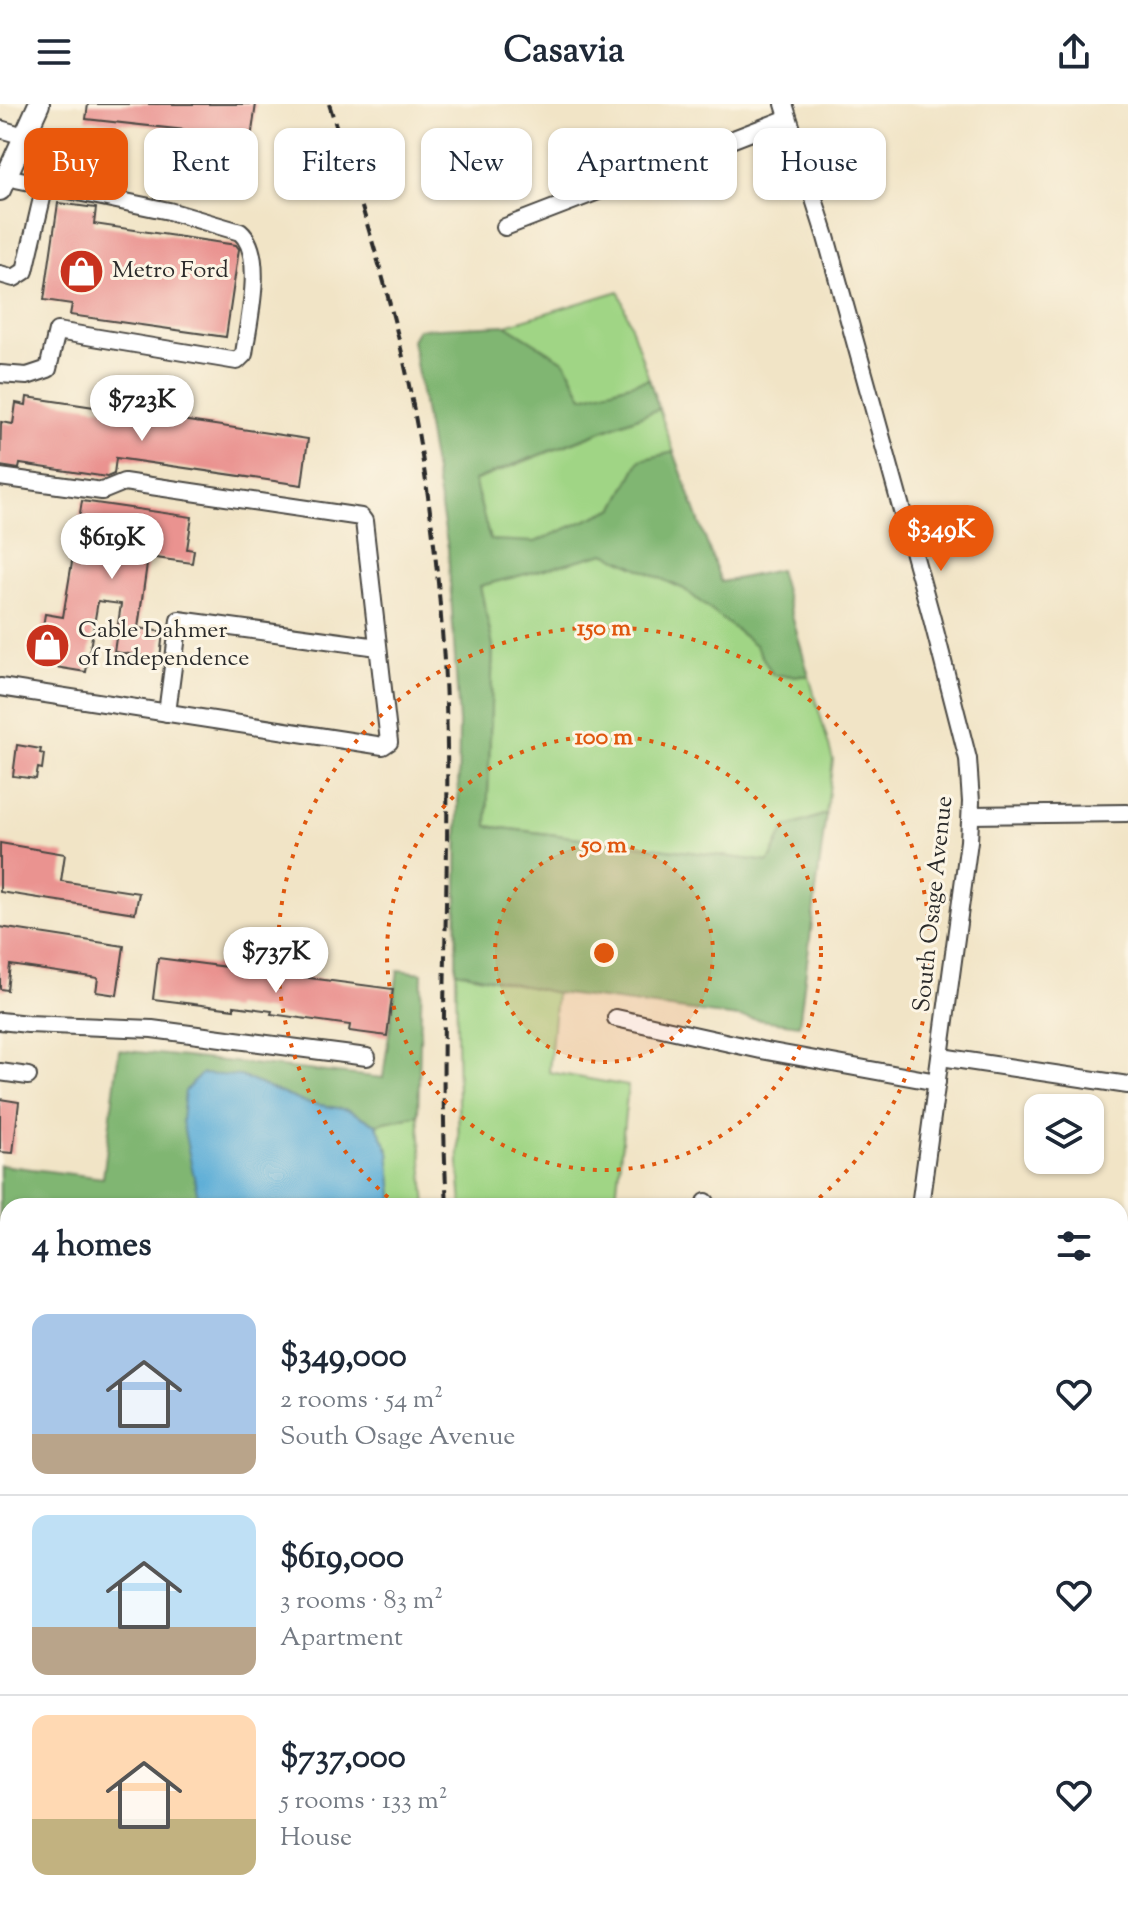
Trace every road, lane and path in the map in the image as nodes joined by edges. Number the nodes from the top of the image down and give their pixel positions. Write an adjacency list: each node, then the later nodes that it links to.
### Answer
1 (39, 104): 3 (main road)
2 (786, 111): 10 (street); 18 (street, South Osage Avenue)
3 (28, 128)
4 (0, 129): 5 (street)
5 (24, 136): 6 (main road)
6 (3, 183): 7 (street)
7 (24, 184)
8 (42, 200): 11 (street)
9 (117, 200): 12 (street)
10 (505, 227)
11 (0, 274)
12 (0, 374)
13 (0, 477): 14 (street)
14 (378, 647): 16 (street); 16 (street)
15 (0, 687): 16 (street)
16 (167, 713)
17 (1127, 813): 18 (street)
18 (971, 815): 22 (street, South Osage Avenue)
19 (616, 1018): 25 (street)
20 (0, 1021): 21 (street)
21 (367, 1057)
22 (941, 1057): 25 (street, South Osage Avenue); 26 (street)
23 (0, 1072): 24 (street)
24 (28, 1076)
25 (937, 1082): 27 (street, South Osage Avenue)
26 (1128, 1085)
27 (921, 1198)

